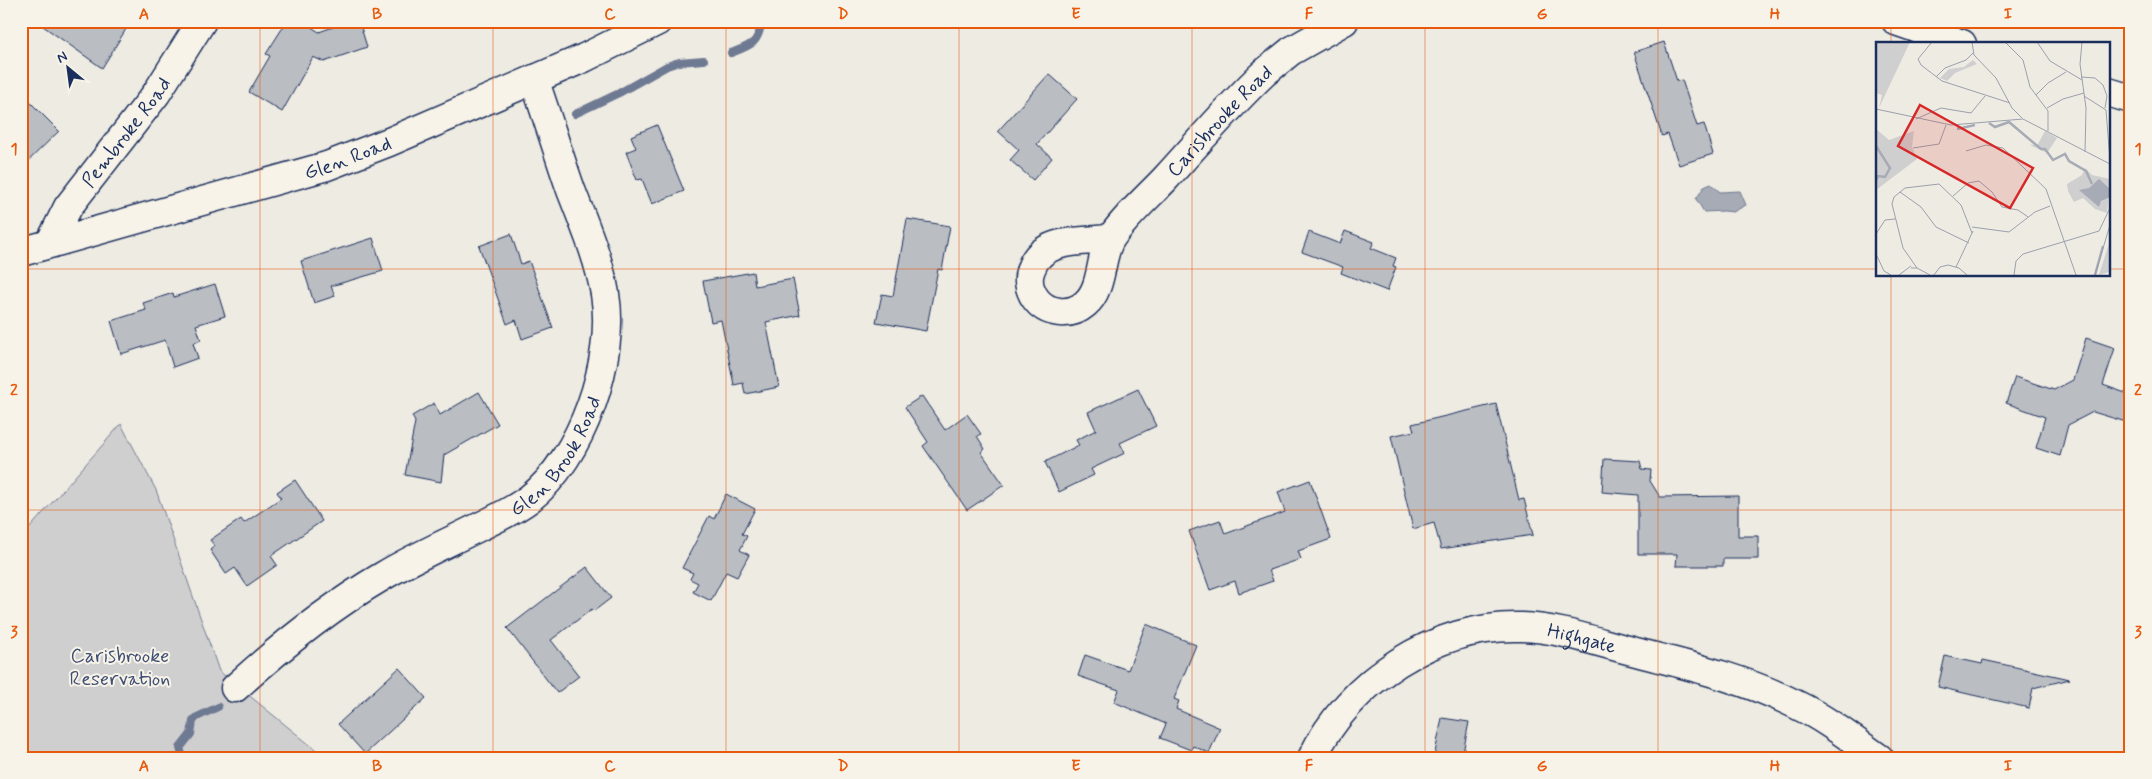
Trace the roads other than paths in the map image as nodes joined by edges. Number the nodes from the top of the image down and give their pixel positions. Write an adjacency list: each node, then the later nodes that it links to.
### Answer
1 (202, 21): 10 (street, Pembroke Road)
2 (658, 21): 6 (street, Glen Road)
3 (1344, 21): 9 (street, Carisbrooke Road)
4 (1896, 21): 5 (street)
5 (1956, 42)
6 (534, 79): 10 (street, Glen Road); 12 (street, Glen Brook Road)
7 (2110, 93): 8 (street)
8 (2131, 99)
9 (1110, 239)
10 (50, 243): 11 (street, Glen Road)
11 (21, 252)
12 (234, 688)
13 (1312, 758): 14 (street, Highgate)
14 (1879, 758)

